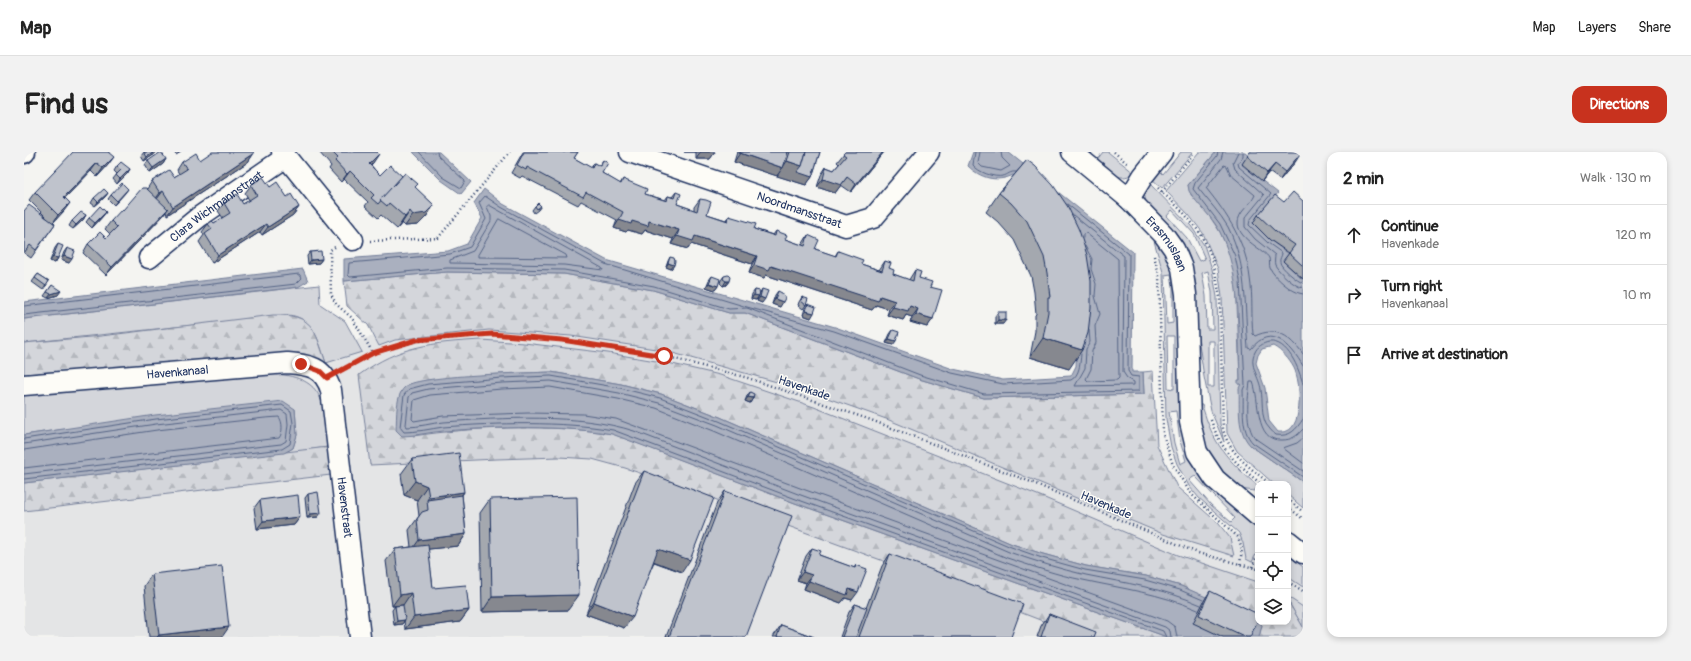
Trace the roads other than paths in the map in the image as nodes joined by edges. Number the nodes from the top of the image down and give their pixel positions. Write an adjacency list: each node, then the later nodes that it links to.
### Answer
1 (929, 152): 4 (street, Noordmansstraat)
2 (1072, 152): 6 (street, Erasmuslaan)
3 (1162, 152): 6 (street)
4 (640, 154)
5 (284, 155): 7 (street, Clara Wichmannstraat); 8 (street, Clara Wichmannstraat)
6 (1129, 199): 11 (street, Erasmuslaan)
7 (353, 240)
8 (149, 258)
9 (327, 378): 10 (street, Havenkanaal); 14 (street, Havenstraat)
10 (24, 385)
11 (1255, 513)
12 (1291, 543): 13 (street)
13 (1303, 553)
14 (360, 637)

